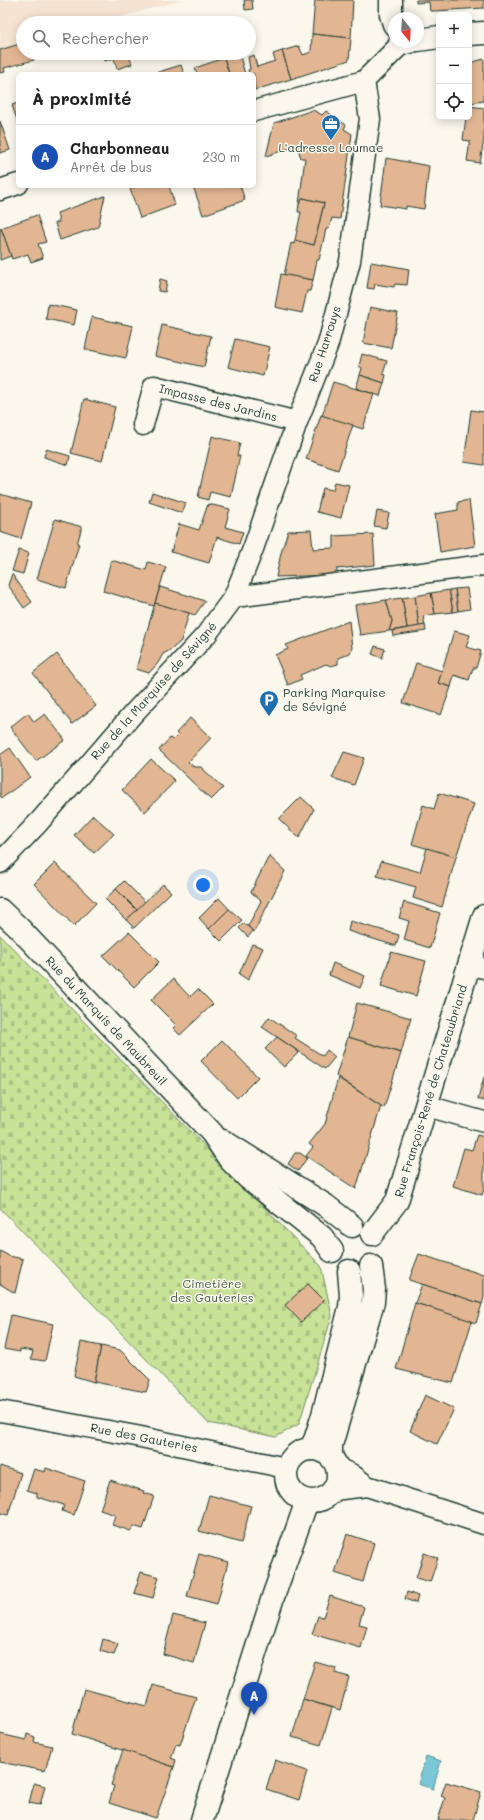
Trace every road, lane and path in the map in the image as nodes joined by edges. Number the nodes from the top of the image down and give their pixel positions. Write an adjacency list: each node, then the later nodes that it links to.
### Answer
1 (391, 0): 2 (street)
2 (391, 12)
3 (484, 33): 4 (street)
4 (472, 34)
5 (436, 37): 6 (street)
6 (424, 39)
7 (400, 48): 8 (street)
8 (364, 81): 9 (street); 12 (street, Rue Harrouys)
9 (256, 110)
10 (16, 185): 11 (street)
11 (0, 190)
12 (297, 422): 13 (street, Impasse des Jardins); 15 (street, Rue Harrouys)
13 (143, 425)
14 (484, 565): 15 (street)
15 (234, 597): 16 (street, Rue de la Marquise de Sévigné)
16 (0, 863)
17 (0, 910): 22 (street, Rue du Marquis de Maubreuil)
18 (484, 916): 19 (street, Rue François-René de Chateaubriand)
19 (477, 966): 20 (street, Rue François-René de Chateaubriand)
20 (427, 1106): 21 (street); 24 (street, Rue François-René de Chateaubriand)
21 (484, 1122)
22 (212, 1133): 23 (street, Rue du Marquis de Maubreuil); 25 (street, Rue du Marquis de Maubreuil)
23 (352, 1226): 24 (street); 25 (street)
24 (372, 1234): 26 (street)
25 (332, 1251): 27 (street)
26 (371, 1266): 27 (street); 30 (street)
27 (349, 1271): 29 (street)
28 (0, 1411): 31 (street, Rue des Gauteries)
29 (310, 1449): 30 (street); 31 (street)
30 (334, 1462): 32 (street); 33 (street)
31 (286, 1468): 34 (street)
32 (367, 1486): 33 (street); 35 (street)
33 (333, 1490): 34 (street)
34 (307, 1501): 36 (street)
35 (484, 1524)
36 (202, 1820)

